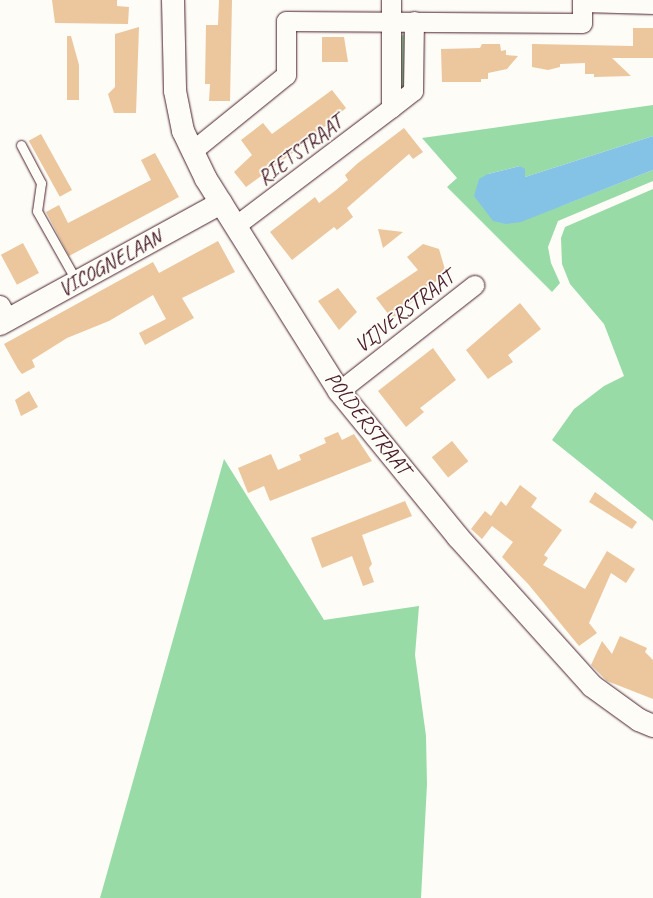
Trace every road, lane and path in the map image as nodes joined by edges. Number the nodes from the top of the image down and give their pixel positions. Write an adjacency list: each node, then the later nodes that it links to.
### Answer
1 (173, 0): 9 (street, POLDERSTRAAT)
2 (390, 0): 5 (street)
3 (582, 1): 4 (street); 6 (street)
4 (653, 4)
5 (390, 20): 6 (street); 7 (street); 9 (street)
6 (414, 21): 7 (street, RIETSTRAAT)
7 (392, 108): 11 (street, RIETSTRAAT)
8 (21, 145): 12 (lane)
9 (192, 151): 10 (street, POLDERSTRAAT)
10 (221, 202): 11 (street, POLDERSTRAAT); 12 (street, VICOGNELAAN)
11 (235, 226): 15 (street, POLDERSTRAAT)
12 (77, 282): 14 (street, VICOGNELAAN)
13 (474, 285): 15 (street, VIJVERSTRAAT)
14 (3, 316)
15 (339, 392): 16 (street, POLDERSTRAAT)
16 (653, 726)

